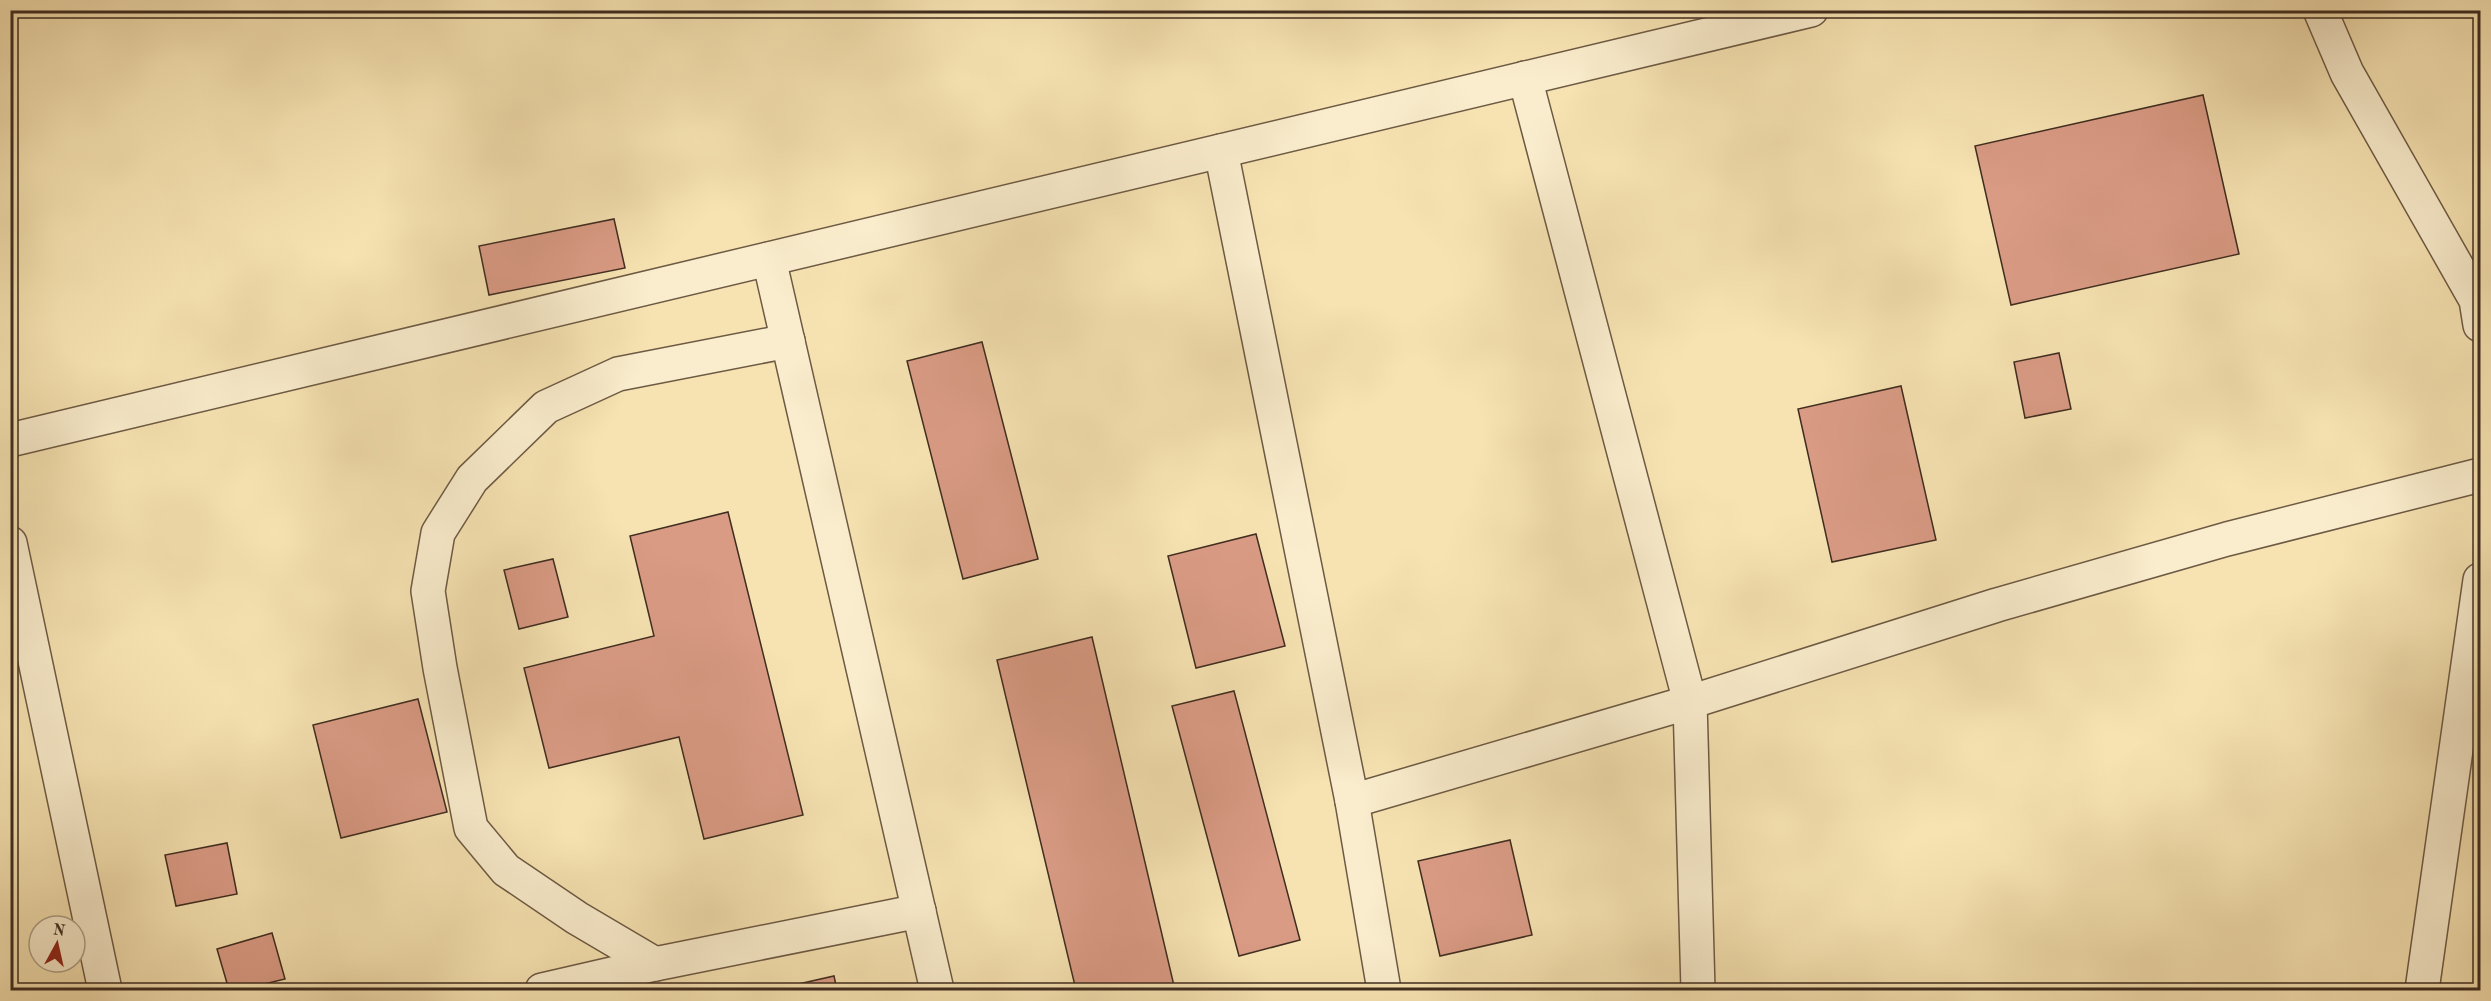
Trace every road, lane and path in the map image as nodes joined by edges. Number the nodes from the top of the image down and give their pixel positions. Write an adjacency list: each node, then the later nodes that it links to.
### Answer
1 (1811, 10): 3 (street)
2 (2320, 10): 6 (street)
3 (1525, 78): 4 (street); 12 (street)
4 (1221, 151): 5 (street); 13 (street)
5 (769, 259): 7 (street); 8 (street)
6 (2481, 325)
7 (788, 341): 14 (street); 15 (street)
8 (10, 440)
9 (2481, 475): 12 (street)
10 (10, 543): 16 (street)
11 (2481, 580): 21 (street)
12 (1690, 702): 13 (street); 20 (street)
13 (1352, 801): 19 (street)
14 (919, 911): 15 (street); 18 (street)
15 (654, 964): 17 (street)
16 (105, 990)
17 (542, 990)
18 (937, 990)
19 (1384, 990)
20 (1698, 990)
21 (2422, 990)

